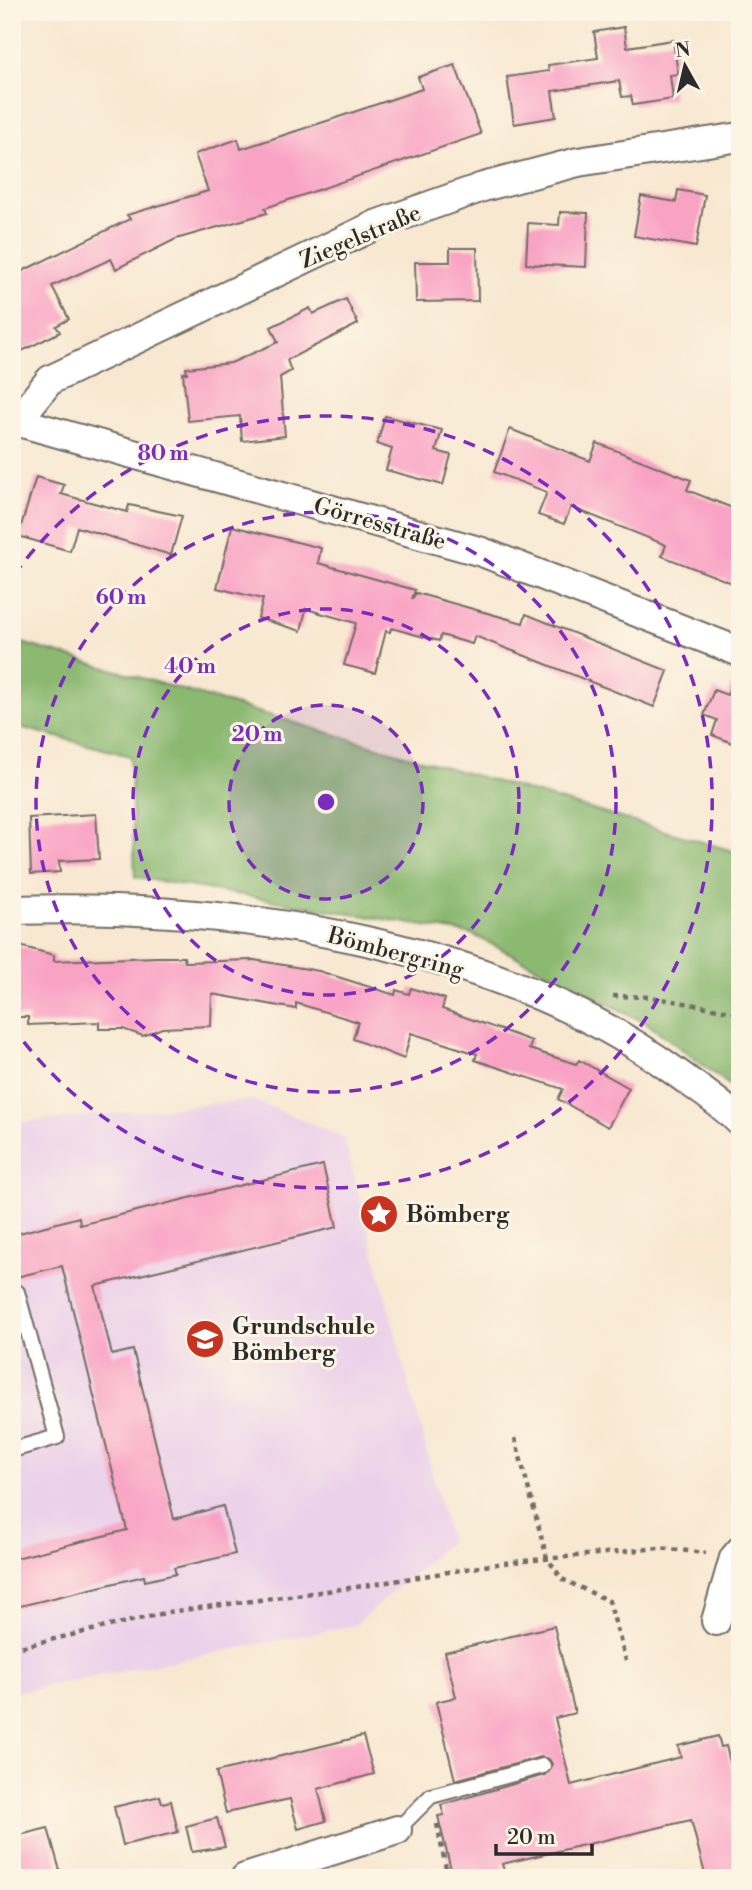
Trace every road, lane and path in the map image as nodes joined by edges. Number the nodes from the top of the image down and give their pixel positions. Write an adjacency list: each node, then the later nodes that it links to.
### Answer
1 (740, 137): 2 (street, Ziegelstraße)
2 (15, 420): 3 (street, Görresstraße)
3 (740, 652)
4 (12, 910): 6 (street, Bömbergring)
5 (740, 1013): 6 (path)
6 (582, 1014): 7 (street, Bömbergring)
7 (740, 1122)
8 (17, 1292): 10 (lane)
9 (515, 1438): 12 (path)
10 (12, 1450)
11 (737, 1555): 12 (path); 13 (street)
12 (547, 1559): 14 (path); 15 (path)
13 (716, 1620): 16 (path)
14 (12, 1649)
15 (626, 1661)
16 (740, 1709)
17 (543, 1766): 19 (lane)
18 (437, 1826): 21 (path)
19 (397, 1830): 20 (street)
20 (245, 1878)
21 (447, 1878)

